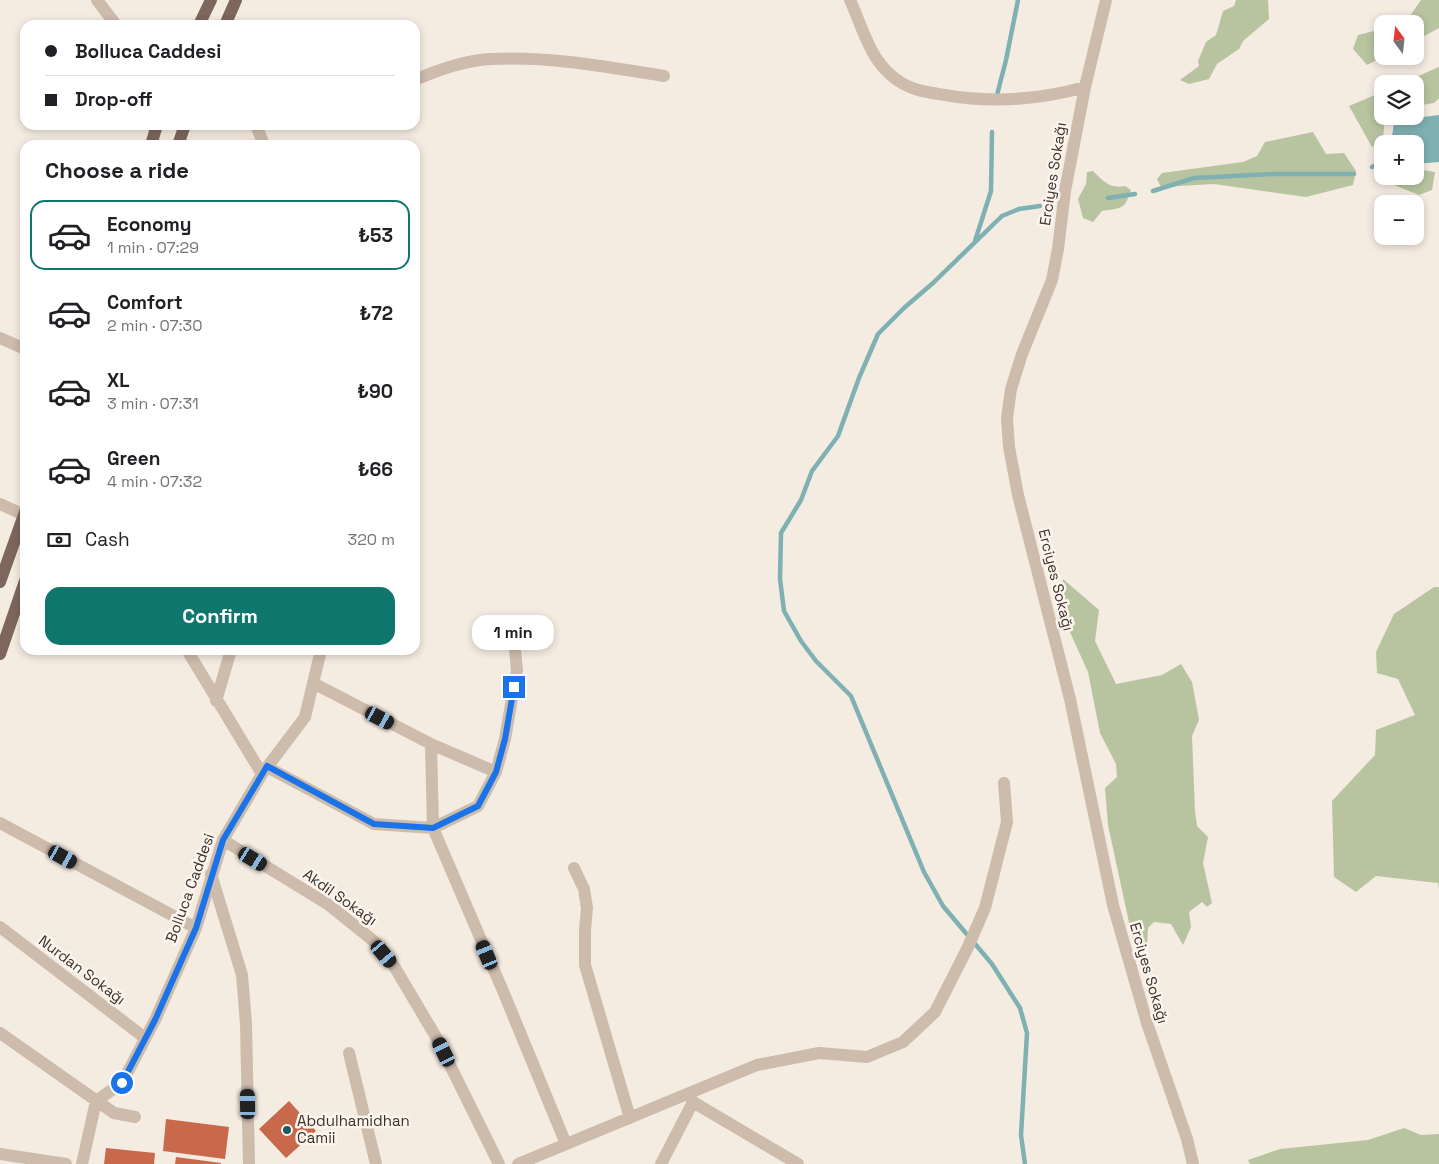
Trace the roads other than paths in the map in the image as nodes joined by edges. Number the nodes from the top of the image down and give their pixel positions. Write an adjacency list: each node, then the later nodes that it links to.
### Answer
1 (97, 0): 6 (street)
2 (211, 0): 7 (main road)
3 (236, 0): 8 (main road)
4 (850, 0): 11 (street)
5 (1106, 0): 11 (street, Erciyes Sokağı)
6 (112, 20)
7 (201, 20)
8 (227, 20)
9 (664, 76): 10 (street)
10 (420, 78)
11 (1084, 86): 54 (street, Erciyes Sokağı)
12 (0, 338): 13 (street)
13 (20, 347)
14 (0, 504): 15 (street)
15 (20, 512)
16 (20, 525): 17 (main road)
17 (0, 582)
18 (20, 596): 20 (main road)
19 (515, 650): 28 (street)
20 (0, 654)
21 (190, 655): 25 (street)
22 (230, 655): 25 (street)
23 (320, 655): 24 (street, Bolluca Caddesi)
24 (313, 683): 26 (street); 27 (street, Bolluca Caddesi)
25 (216, 701): 27 (street)
26 (431, 744): 28 (street); 31 (street)
27 (264, 770): 31 (street); 32 (street, Bolluca Caddesi)
28 (496, 772): 31 (street)
29 (1004, 783): 40 (street)
30 (0, 822): 36 (street)
31 (433, 828): 44 (street)
32 (223, 840): 34 (street, Bolluca Caddesi); 50 (street, Akdil Sokağı)
33 (574, 868): 43 (street)
34 (211, 874): 36 (street, Bolluca Caddesi); 48 (street)
35 (0, 927): 38 (street, Nurdan Sokağı)
36 (196, 928): 38 (street, Bolluca Caddesi)
37 (0, 1033): 41 (street)
38 (145, 1038): 41 (street, Bolluca Caddesi)
39 (349, 1053): 49 (street)
40 (691, 1098): 43 (street); 52 (street); 53 (street)
41 (96, 1101): 42 (street); 47 (street)
42 (135, 1117)
43 (630, 1118): 44 (street)
44 (566, 1144): 51 (street)
45 (0, 1154): 46 (street)
46 (66, 1164)
47 (82, 1164)
48 (250, 1164)
49 (376, 1164)
50 (499, 1164)
51 (518, 1164)
52 (661, 1164)
53 (798, 1164)
54 (1193, 1164)

